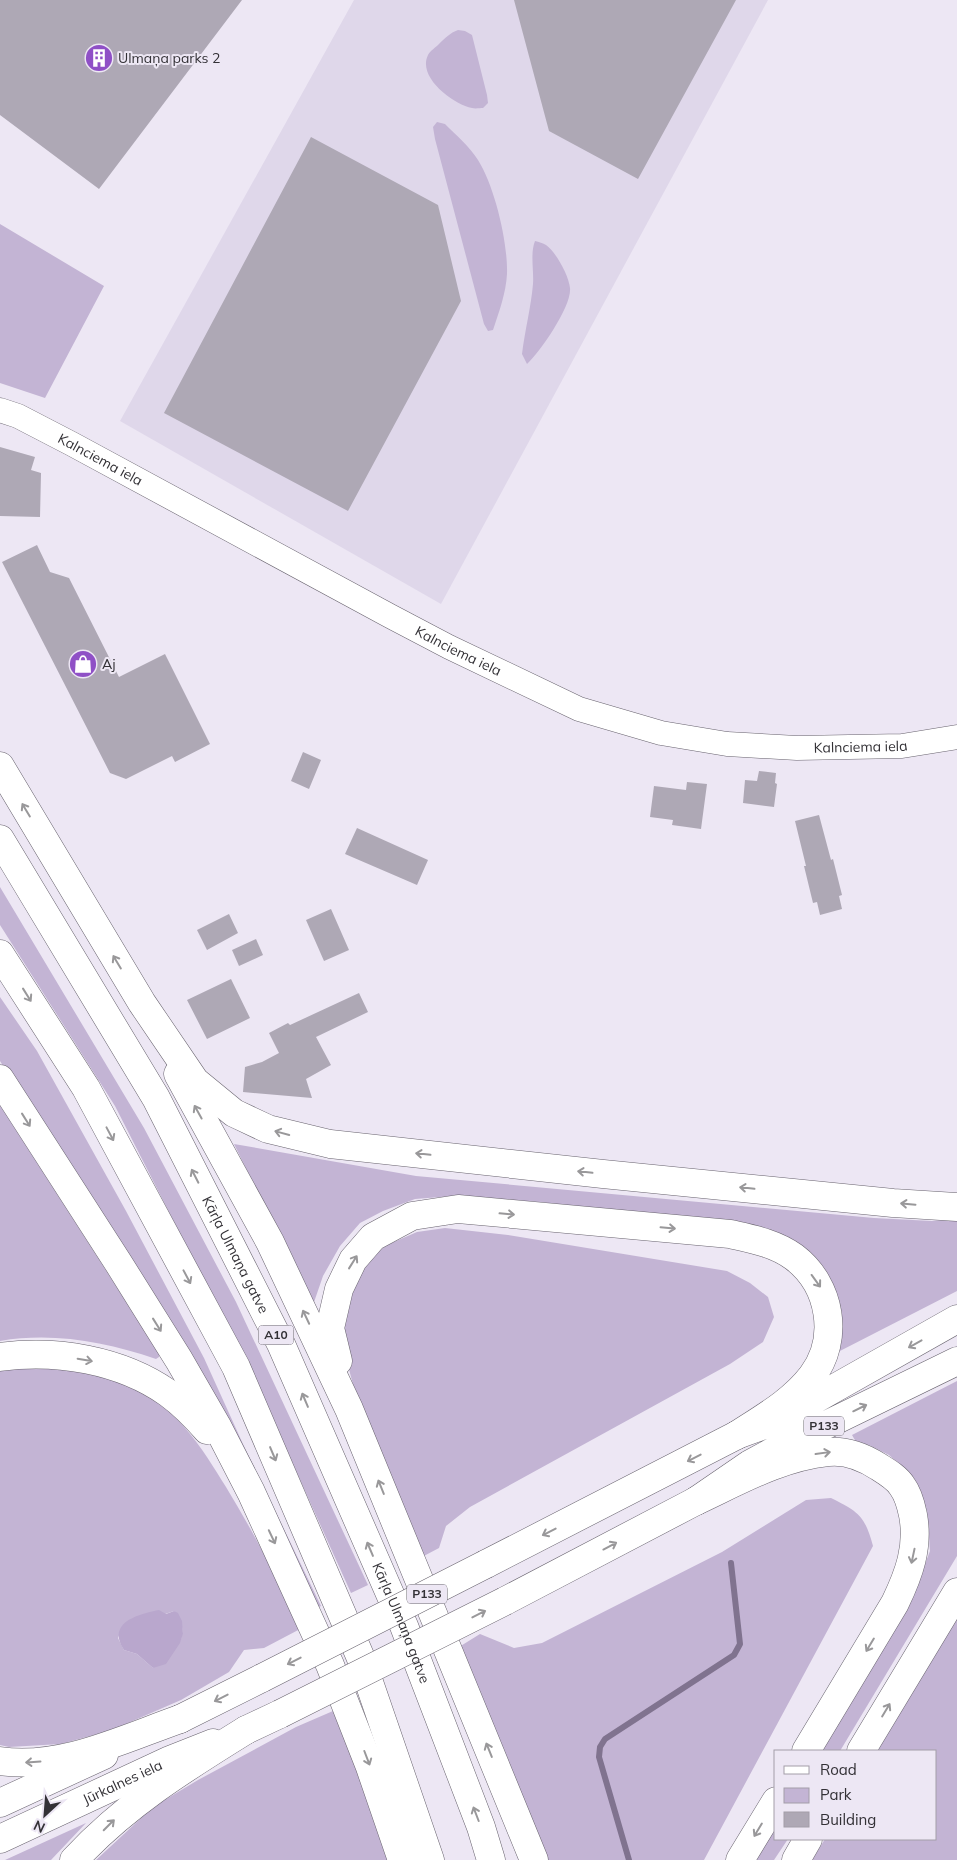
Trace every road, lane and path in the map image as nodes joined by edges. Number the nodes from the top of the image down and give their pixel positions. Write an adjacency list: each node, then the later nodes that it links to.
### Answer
1 (0, 410): 2 (street, Kalnciema iela)
2 (957, 737)
3 (0, 766): 6 (main road, one-way to 3)
4 (0, 839): 29 (main road, Kārļa Ulmaņa gatve / A10, one-way to 4)
5 (0, 954): 28 (main road, one-way to 28)
6 (142, 1003): 8 (main road, one-way to 6); 12 (main road, one-way to 6)
7 (0, 1079): 14 (main road, one-way to 14)
8 (957, 1207)
9 (957, 1320): 13 (main road, P133, one-way to 13)
10 (0, 1357): 14 (main road, one-way to 14)
11 (957, 1361): 15 (main road, P133, one-way to 11)
12 (349, 1409): 13 (main road, one-way to 13); 30 (main road, one-way to 12)
13 (737, 1435): 17 (main road, P133, one-way to 17, bridge)
14 (251, 1492): 27 (main road, one-way to 27)
15 (696, 1501): 18 (main road, P133, one-way to 15, bridge); 19 (main road, one-way to 19)
16 (957, 1592): 20 (main road, one-way to 16)
17 (180, 1719): 21 (main road, one-way to 21); 22 (main road)
18 (246, 1730): 24 (main road, Jūrkalnes iela); 26 (main road, one-way to 18)
19 (807, 1750)
20 (862, 1750)
21 (0, 1761)
22 (0, 1803)
23 (774, 1804): 31 (main road, one-way to 31)
24 (0, 1839)
25 (807, 1840): 32 (main road)
26 (74, 1860)
27 (402, 1860)
28 (430, 1860)
29 (491, 1860)
30 (534, 1860)
31 (740, 1860)
32 (796, 1860)

